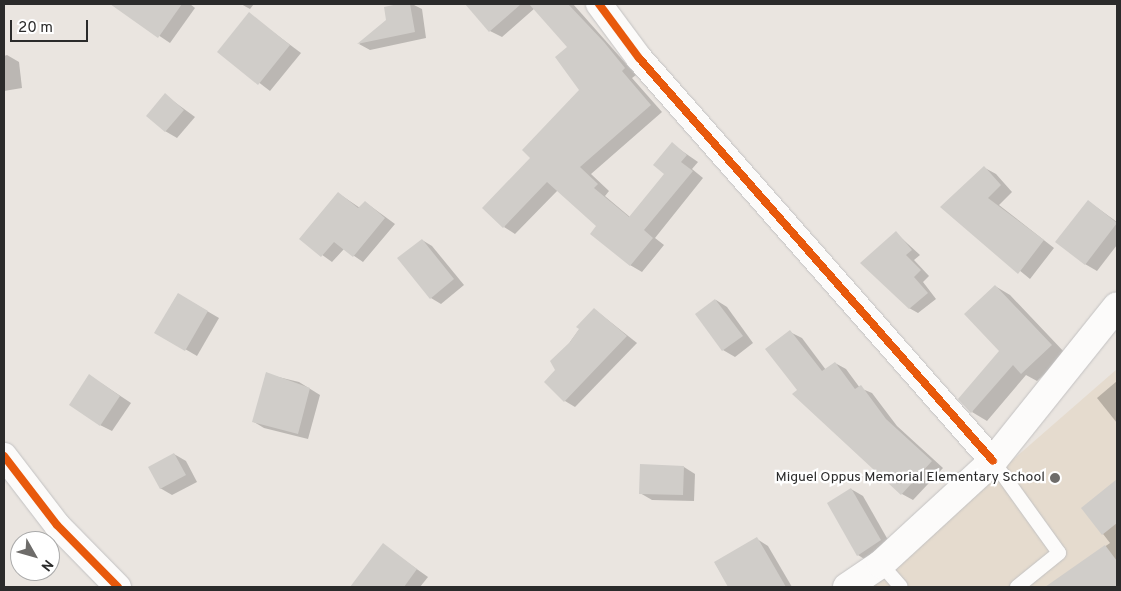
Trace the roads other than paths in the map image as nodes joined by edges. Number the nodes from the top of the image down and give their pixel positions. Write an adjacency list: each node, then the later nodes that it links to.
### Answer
1 (600, 4): 4 (street)
2 (1117, 306): 4 (main road)
3 (4, 456): 6 (street)
4 (993, 461): 5 (main road); 9 (lane)
5 (881, 564): 7 (main road); 8 (lane)
6 (118, 587)
7 (847, 587)
8 (901, 587)
9 (1017, 587)

